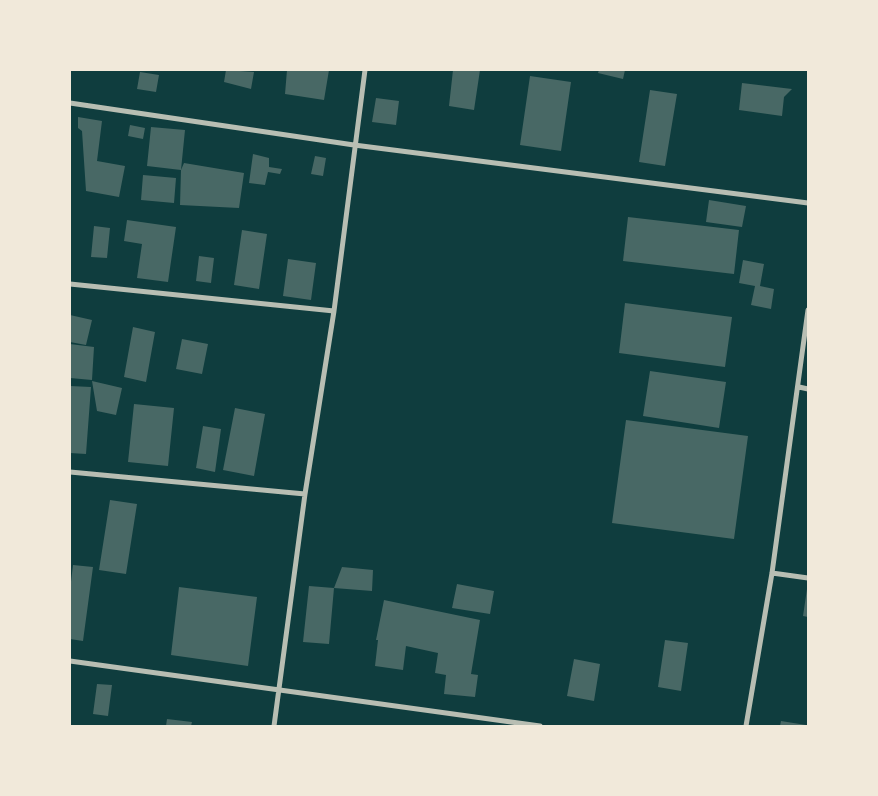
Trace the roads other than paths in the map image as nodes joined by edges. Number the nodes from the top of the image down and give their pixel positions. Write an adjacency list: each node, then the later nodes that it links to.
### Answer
1 (365, 70): 3 (street)
2 (70, 103): 3 (street)
3 (354, 145): 4 (street); 7 (street)
4 (808, 203)
5 (70, 284): 7 (street)
6 (808, 310): 8 (street)
7 (334, 311): 11 (street)
8 (799, 387): 9 (street); 12 (street)
9 (808, 389)
10 (70, 472): 11 (street)
11 (306, 494): 15 (street)
12 (772, 573): 13 (street); 18 (street)
13 (808, 578)
14 (70, 661): 15 (street)
15 (278, 689): 16 (street); 17 (street)
16 (274, 726)
17 (540, 726)
18 (746, 726)

